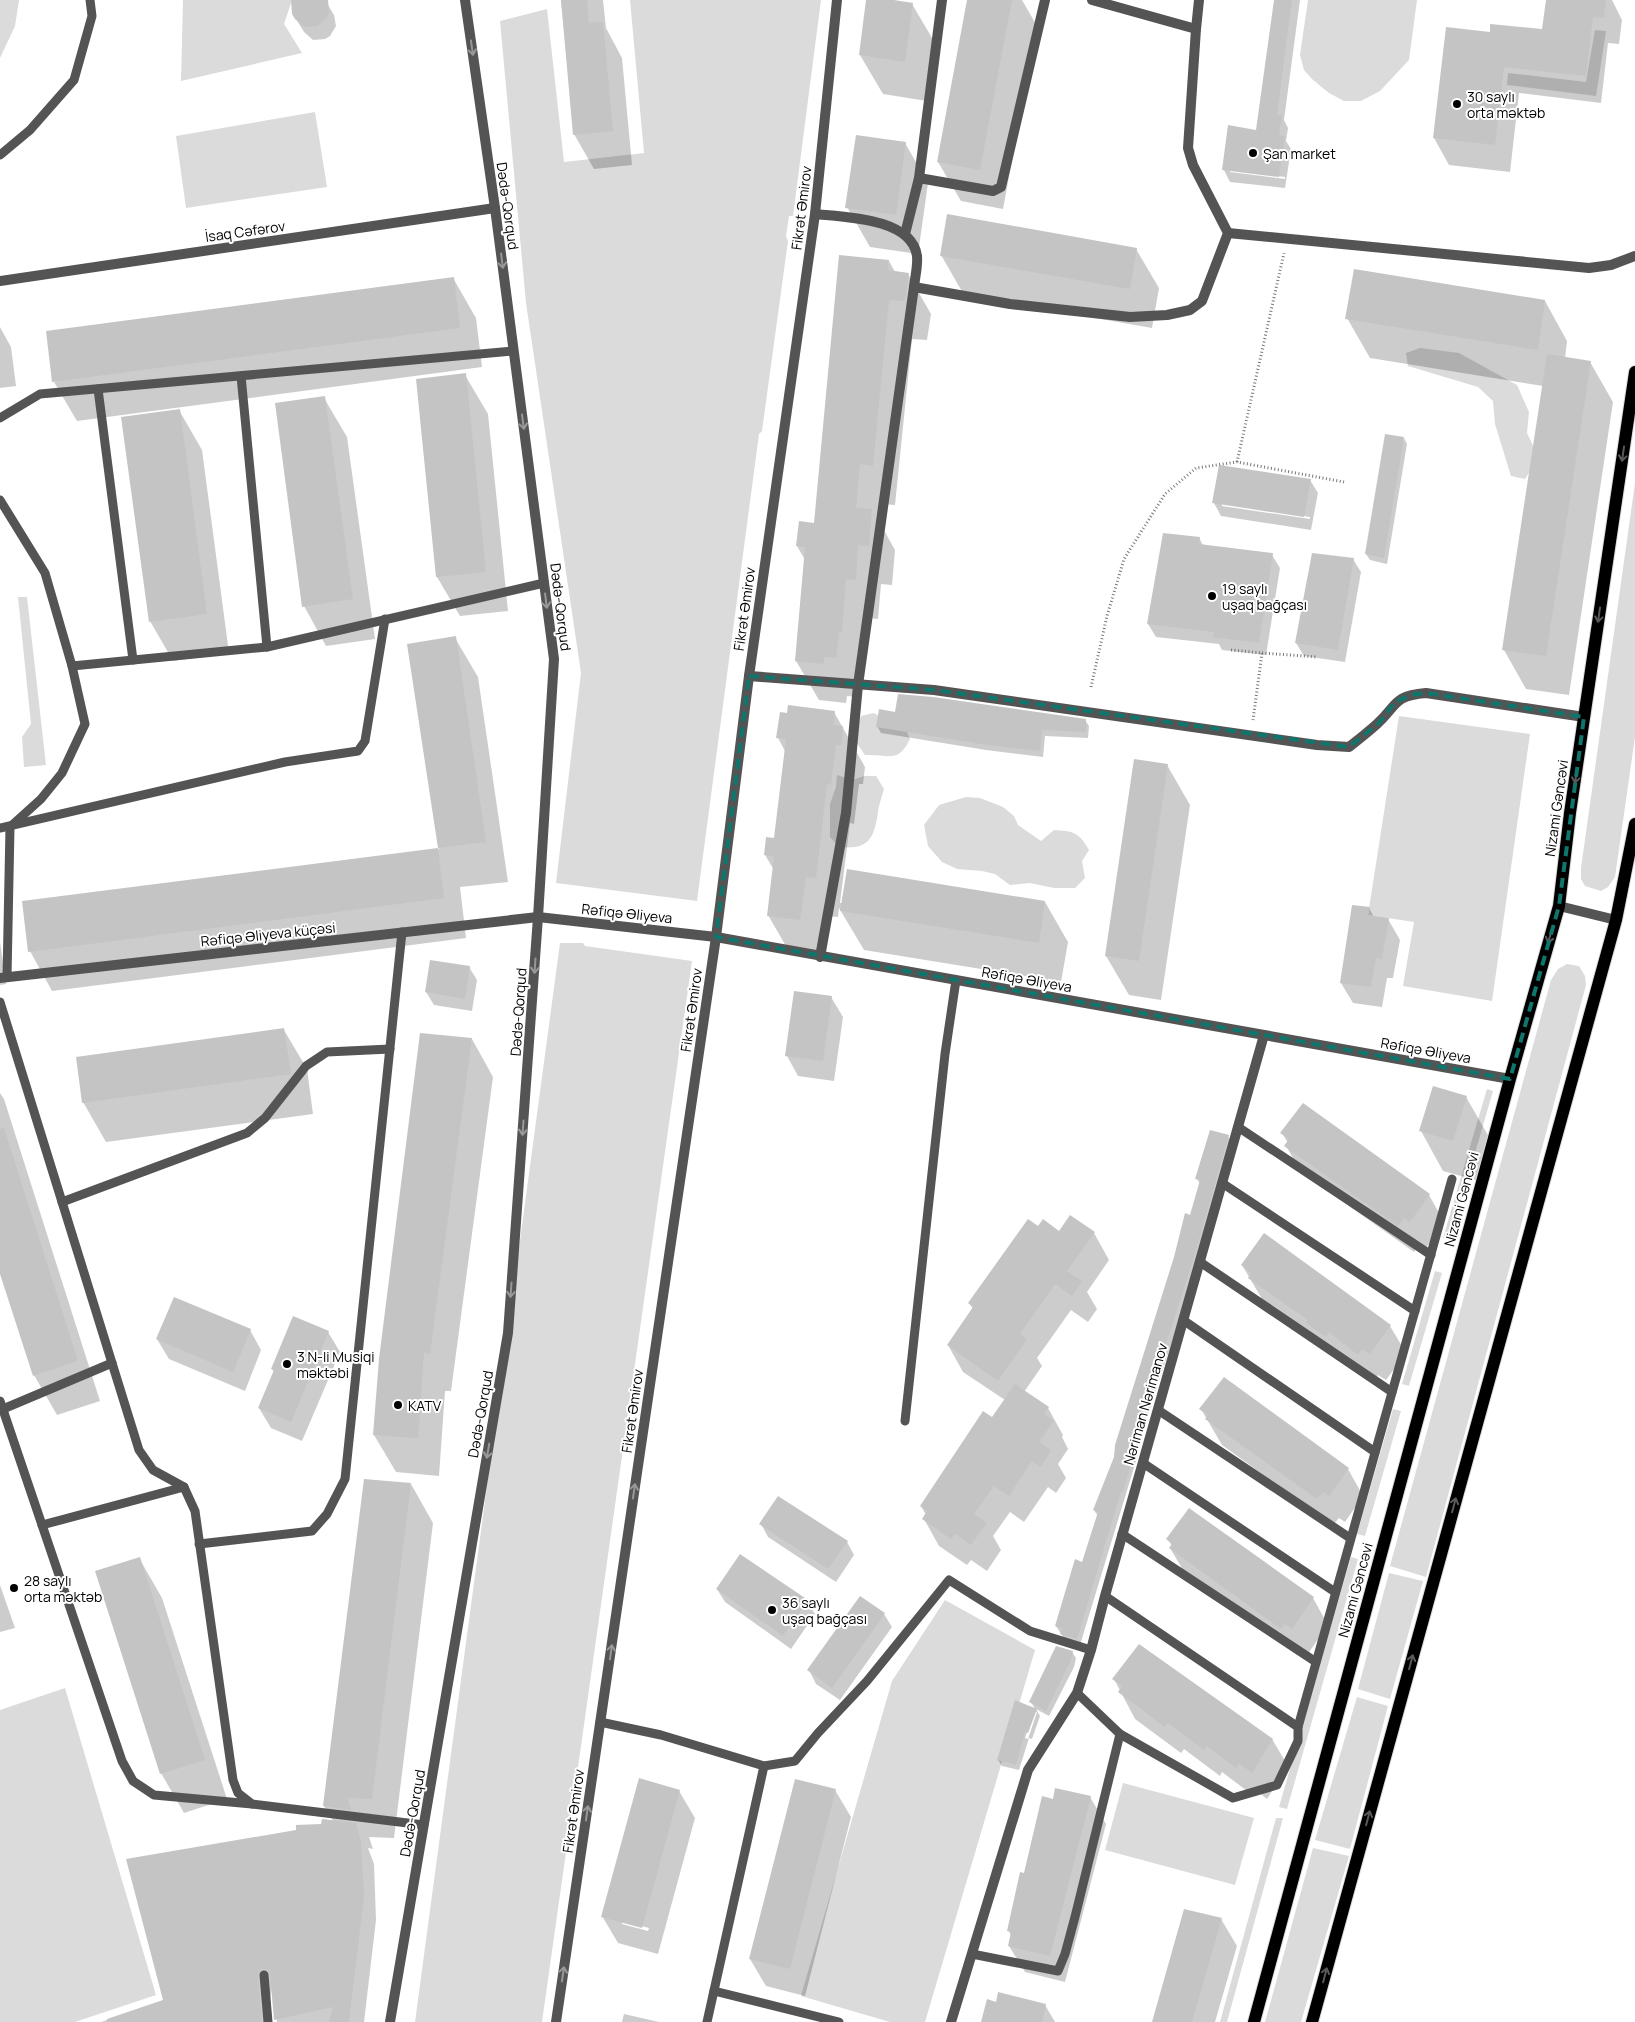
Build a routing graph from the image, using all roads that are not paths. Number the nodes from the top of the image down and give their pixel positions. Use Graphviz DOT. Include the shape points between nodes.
graph roads {
  1 [pos="90,0"];
  2 [pos="465,0"];
  3 [pos="837,0"];
  4 [pos="942,0"];
  5 [pos="1045,0"];
  6 [pos="1092,0"];
  7 [pos="1200,0"];
  8 [pos="1196,29"];
  9 [pos="0,155"];
  10 [pos="919,178"];
  11 [pos="495,208"];
  12 [pos="816,214"];
  13 [pos="1228,233"];
  14 [pos="905,234"];
  15 [pos="1635,256"];
  16 [pos="0,281"];
  17 [pos="914,287"];
  18 [pos="513,351"];
  19 [pos="1635,372"];
  20 [pos="241,376"];
  21 [pos="98,389"];
  22 [pos="0,418"];
  23 [pos="0,500"];
  24 [pos="544,583"];
  25 [pos="385,619"];
  26 [pos="267,647"];
  27 [pos="133,660"];
  28 [pos="72,666"];
  29 [pos="748,676"];
  30 [pos="858,685"];
  31 [pos="1584,717"];
  32 [pos="1635,824"];
  33 [pos="5,827"];
  34 [pos="1558,906"];
  35 [pos="538,917"];
  36 [pos="1616,920"];
  37 [pos="402,932"];
  38 [pos="716,937"];
  39 [pos="820,957"];
  40 [pos="3,977"];
  41 [pos="956,980"];
  42 [pos="0,1002"];
  43 [pos="1264,1035"];
  44 [pos="390,1049"];
  45 [pos="1510,1079"];
  46 [pos="1238,1127"];
  47 [pos="1452,1179"];
  48 [pos="1222,1183"];
  49 [pos="62,1202"];
  50 [pos="1431,1255"];
  51 [pos="1200,1262"];
  52 [pos="1415,1312"];
  53 [pos="1183,1320"];
  54 [pos="112,1363"];
  55 [pos="1392,1392"];
  56 [pos="2,1405"];
  57 [pos="1158,1410"];
  58 [pos="905,1421"];
  59 [pos="1375,1452"];
  60 [pos="1143,1463"];
  61 [pos="184,1487"];
  62 [pos="42,1525"];
  63 [pos="1122,1534"];
  64 [pos="1350,1538"];
  65 [pos="199,1544"];
  66 [pos="1335,1592"];
  67 [pos="1105,1596"];
  68 [pos="1091,1650"];
  69 [pos="1316,1662"];
  70 [pos="1077,1693"];
  71 [pos="600,1722"];
  72 [pos="1298,1728"];
  73 [pos="1120,1734"];
  74 [pos="764,1766"];
  75 [pos="252,1804"];
  76 [pos="424,1825"];
  77 [pos="972,1954"];
  78 [pos="264,1976"];
  79 [pos="714,1991"];
  80 [pos="268,2022"];
  81 [pos="390,2022"];
  82 [pos="556,2022"];
  83 [pos="707,2022"];
  84 [pos="835,2022"];
  85 [pos="951,2022"];
  86 [pos="1254,2022"];
  87 [pos="1312,2022"];
  1 -- 9 [label="lane" via="92,16 74,80 30,130"];
  2 -- 11 [label="street, Dədə-Qorqud, one-way"];
  3 -- 12 [label="street, Fikrət Əmirov"];
  4 -- 10 [label="street"];
  5 -- 10 [label="street" via="1001,187 993,191"];
  6 -- 8 [label="street"];
  7 -- 8 [label="street"];
  8 -- 13 [label="street" via="1188,148 1192,165"];
  10 -- 14 [label="street"];
  11 -- 16 [label="street, İsaq Cəfərov"];
  11 -- 18 [label="street, Dədə-Qorqud, one-way"];
  12 -- 14 [label="street" via="879,222"];
  12 -- 29 [label="street, Fikrət Əmirov"];
  13 -- 15 [label="street" via="1589,268 1611,265"];
  13 -- 17 [label="street" via="1202,301 1190,310 1167,315 1130,318 1010,304"];
  14 -- 17 [label="street" via="917,256"];
  17 -- 30 [label="street"];
  18 -- 20 [label="lane"];
  18 -- 24 [label="street, Dədə-Qorqud, one-way"];
  19 -- 31 [label="main road, Nizami Gəncəvi, one-way"];
  20 -- 21 [label="lane"];
  20 -- 26 [label="lane"];
  21 -- 22 [label="lane" via="40,394"];
  21 -- 27 [label="lane"];
  23 -- 28 [label="lane" via="46,573"];
  24 -- 25 [label="lane"];
  24 -- 35 [label="street, Dədə-Qorqud, one-way" via="554,660"];
  25 -- 26 [label="lane"];
  25 -- 33 [label="lane" via="365,741 358,751 285,762"];
  26 -- 27 [label="lane"];
  27 -- 28 [label="lane"];
  28 -- 33 [label="lane" via="85,724 62,773 42,799"];
  29 -- 30 [label="street"];
  29 -- 38 [label="street, Fikrət Əmirov"];
  30 -- 31 [label="street" via="934,690 1349,748 1379,723 1395,702 1411,694 1426,693"];
  30 -- 39 [label="street" via="846,813"];
  31 -- 34 [label="main road, Nizami Gəncəvi, one-way"];
  32 -- 36 [label="main road"];
  33 -- 40 [label="lane"];
  34 -- 36 [label="street"];
  34 -- 45 [label="main road, Nizami Gəncəvi, one-way"];
  35 -- 37 [label="street, Rəfiqə Əliyeva küçəsi"];
  35 -- 38 [label="street, Rəfiqə Əliyeva"];
  35 -- 76 [label="street, Dədə-Qorqud, one-way" via="508,1333"];
  87 -- 36 [label="main road, one-way"];
  37 -- 40 [label="street, Rəfiqə Əliyeva küçəsi"];
  37 -- 44 [label="lane"];
  38 -- 39 [label="street, Rəfiqə Əliyeva"];
  71 -- 38 [label="street, Fikrət Əmirov, one-way"];
  39 -- 41 [label="street, Rəfiqə Əliyeva"];
  41 -- 43 [label="street, Rəfiqə Əliyeva"];
  41 -- 58 [label="lane"];
  42 -- 49 [label="lane"];
  43 -- 45 [label="street, Rəfiqə Əliyeva"];
  43 -- 46 [label="street, Nəriman Nərimanov"];
  44 -- 49 [label="lane" via="327,1052 306,1066 265,1118 247,1133"];
  44 -- 65 [label="lane" via="345,1479 328,1514 312,1531"];
  45 -- 86 [label="main road, Nizami Gəncəvi"];
  46 -- 48 [label="street, Nəriman Nərimanov"];
  46 -- 50 [label="lane"];
  47 -- 50 [label="lane"];
  48 -- 51 [label="street, Nəriman Nərimanov"];
  48 -- 52 [label="lane"];
  49 -- 54 [label="lane"];
  50 -- 52 [label="lane"];
  51 -- 53 [label="street, Nəriman Nərimanov"];
  51 -- 55 [label="lane"];
  52 -- 55 [label="lane"];
  53 -- 57 [label="street, Nəriman Nərimanov"];
  53 -- 59 [label="lane"];
  54 -- 56 [label="lane"];
  54 -- 61 [label="lane" via="140,1450 154,1470"];
  55 -- 59 [label="lane"];
  56 -- 62 [label="lane"];
  57 -- 60 [label="street, Nəriman Nərimanov"];
  57 -- 64 [label="lane"];
  59 -- 64 [label="lane"];
  60 -- 63 [label="street, Nəriman Nərimanov"];
  60 -- 66 [label="lane"];
  61 -- 62 [label="lane"];
  61 -- 65 [label="lane" via="194,1511"];
  62 -- 75 [label="lane" via="122,1761 133,1781 154,1795"];
  63 -- 67 [label="street, Nəriman Nərimanov"];
  63 -- 69 [label="lane"];
  64 -- 66 [label="lane"];
  65 -- 75 [label="lane" via="233,1780 238,1793"];
  66 -- 69 [label="lane"];
  67 -- 68 [label="street, Nəriman Nərimanov"];
  67 -- 72 [label="lane"];
  68 -- 70 [label="street, Nəriman Nərimanov"];
  68 -- 74 [label="lane" via="1030,1631 948,1580 867,1681 796,1761"];
  69 -- 72 [label="lane"];
  70 -- 73 [label="lane"];
  70 -- 77 [label="street, Nəriman Nərimanov" via="1028,1770"];
  71 -- 74 [label="lane" via="661,1735"];
  82 -- 71 [label="street, Fikrət Əmirov, one-way"];
  72 -- 73 [label="lane" via="1298,1741 1277,1785 1233,1798"];
  73 -- 77 [label="lane" via="1075,1917 1058,1970"];
  74 -- 79 [label="lane"];
  75 -- 76 [label="lane"];
  76 -- 81 [label="street, Dədə-Qorqud"];
  77 -- 85 [label="street, Nəriman Nərimanov"];
  78 -- 80 [label="lane"];
  79 -- 83 [label="lane"];
  79 -- 84 [label="lane"];
}
